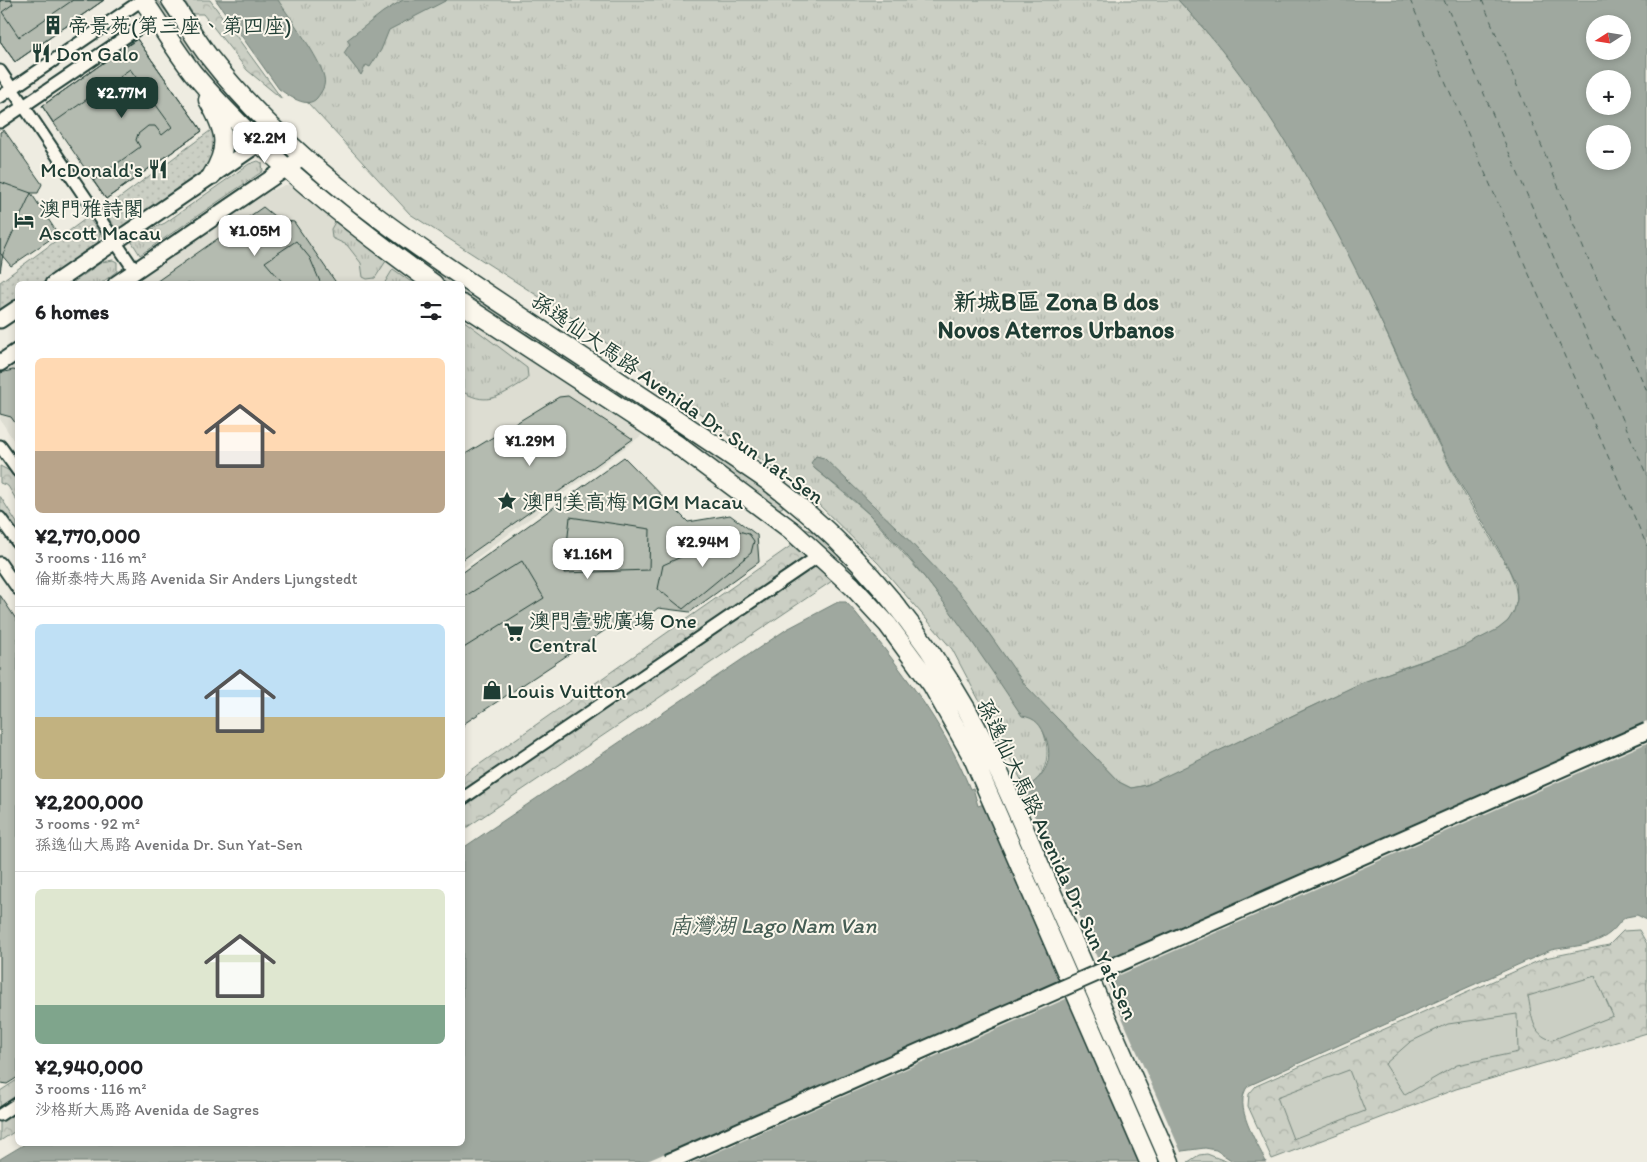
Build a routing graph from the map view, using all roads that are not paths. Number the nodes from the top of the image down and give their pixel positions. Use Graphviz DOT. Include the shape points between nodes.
graph roads {
  1 [pos="143,0"];
  2 [pos="171,0"];
  3 [pos="155,17"];
  4 [pos="0,71"];
  5 [pos="192,71"];
  6 [pos="12,89"];
  7 [pos="0,97"];
  8 [pos="24,106"];
  9 [pos="0,122"];
  10 [pos="277,131"];
  11 [pos="260,143"];
  12 [pos="304,156"];
  13 [pos="287,167"];
  14 [pos="212,176"];
  15 [pos="115,241"];
  16 [pos="135,271"];
  17 [pos="57,281"];
  18 [pos="120,281"];
  19 [pos="430,281"];
  20 [pos="465,306"];
  21 [pos="15,310"];
  22 [pos="0,320"];
  23 [pos="15,353"];
  24 [pos="0,363"];
  25 [pos="0,446"];
  26 [pos="0,462"];
  27 [pos="15,468"];
  28 [pos="15,470"];
  29 [pos="768,482"];
  30 [pos="0,518"];
  31 [pos="791,530"];
  32 [pos="15,540"];
  33 [pos="820,555"];
  34 [pos="0,563"];
  35 [pos="15,585"];
  36 [pos="1647,731"];
  37 [pos="465,797"];
  38 [pos="15,1105"];
  39 [pos="0,1115"];
  40 [pos="668,1162"];
  41 [pos="1149,1162"];
  42 [pos="1170,1162"];
  1 -- 3 [label="main road"];
  1 -- 6 [label="street"];
  2 -- 10 [label="main road, 孫逸仙大馬路 Avenida Dr. Sun Yat-Sen" via="210,58"];
  3 -- 5 [label="main road"];
  3 -- 8 [label="street"];
  4 -- 6 [label="street"];
  5 -- 11 [label="main road"];
  5 -- 14 [label="main road" via="223,129 223,152"];
  6 -- 7 [label="street"];
  6 -- 8 [label="street"];
  8 -- 9 [label="street"];
  8 -- 15 [label="street"];
  10 -- 11 [label="main road"];
  10 -- 12 [label="main road, 孫逸仙大馬路 Avenida Dr. Sun Yat-Sen"];
  11 -- 13 [label="main road"];
  11 -- 14 [label="main road"];
  12 -- 13 [label="main road"];
  12 -- 29 [label="main road, 孫逸仙大馬路 Avenida Dr. Sun Yat-Sen" via="366,211 429,256"];
  13 -- 16 [label="main road"];
  13 -- 19 [label="main road"];
  14 -- 15 [label="main road"];
  15 -- 16 [label="street"];
  15 -- 17 [label="main road"];
  16 -- 18 [label="main road"];
  20 -- 31 [label="main road, 孫逸仙大馬路 Avenida Dr. Sun Yat-Sen" via="676,444"];
  21 -- 22 [label="main road"];
  23 -- 24 [label="main road"];
  25 -- 27 [label="street"];
  26 -- 28 [label="street"];
  29 -- 31 [label="main road" via="791,511 794,522"];
  29 -- 42 [label="main road, 孫逸仙大馬路 Avenida Dr. Sun Yat-Sen" via="837,538 865,568 919,637 967,711 1005,786"];
  30 -- 32 [label="street"];
  31 -- 33 [label="main road, 孫逸仙大馬路 Avenida Dr. Sun Yat-Sen"];
  33 -- 37 [label="street"];
  33 -- 41 [label="main road, 孫逸仙大馬路 Avenida Dr. Sun Yat-Sen" via="888,625 932,685 972,756"];
  34 -- 35 [label="street"];
  36 -- 40 [label="main road, bridge"];
  38 -- 39 [label="street"];
}
